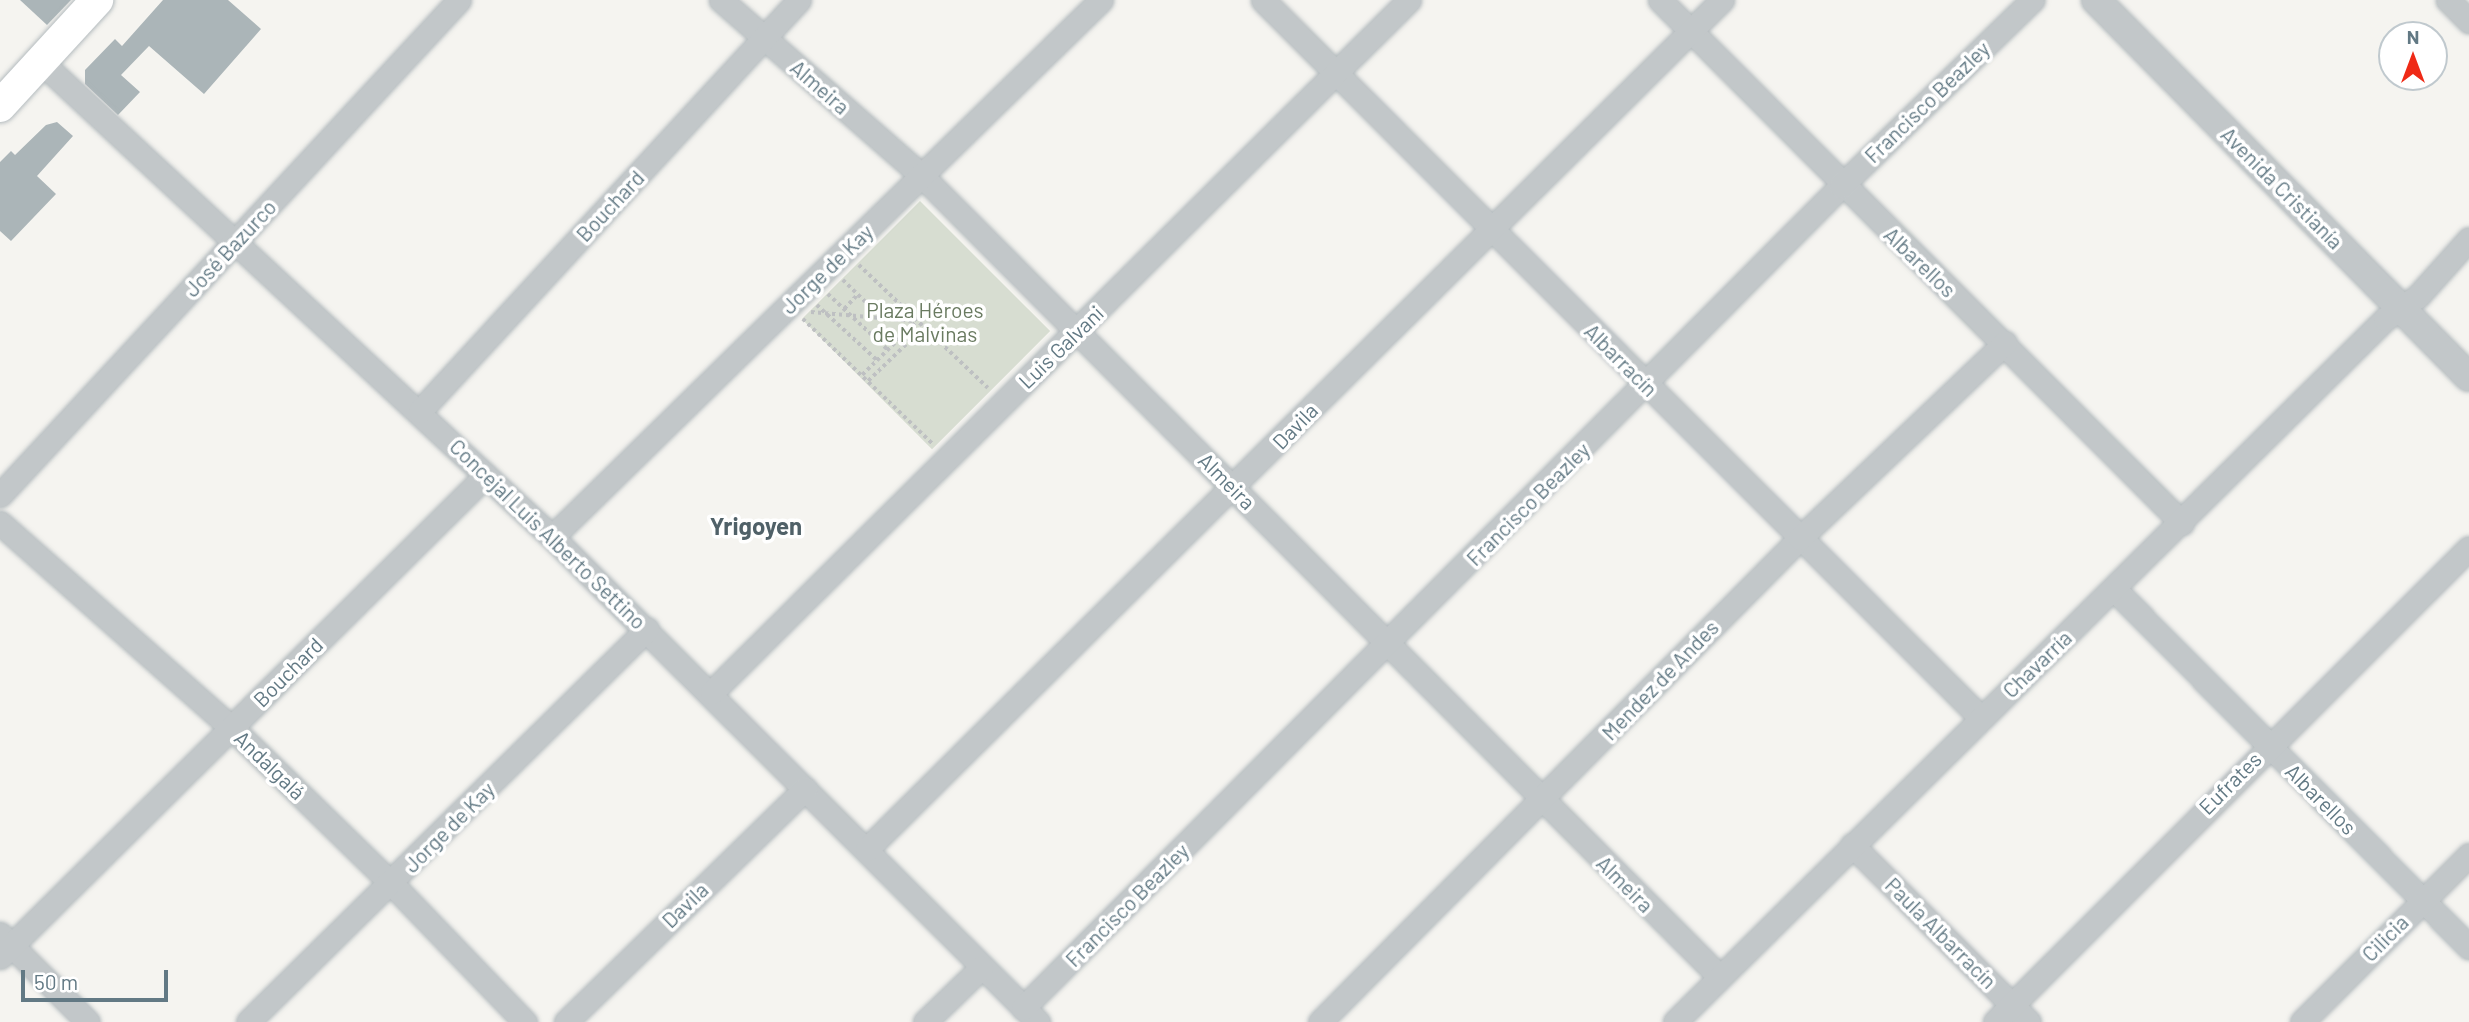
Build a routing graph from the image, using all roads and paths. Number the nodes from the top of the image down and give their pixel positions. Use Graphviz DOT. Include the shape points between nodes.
graph roads {
  1 [pos="97,0"];
  2 [pos="459,0"];
  3 [pos="722,0"];
  4 [pos="799,0"];
  5 [pos="1101,0"];
  6 [pos="1263,0"];
  7 [pos="1409,0"];
  8 [pos="1660,0"];
  9 [pos="1722,0"];
  10 [pos="2032,0"];
  11 [pos="2448,0"];
  12 [pos="2098,1"];
  13 [pos="2469,21"];
  14 [pos="1691,31"];
  15 [pos="764,38"];
  16 [pos="41,62"];
  17 [pos="1335,74"];
  18 [pos="0,106"];
  19 [pos="922,176"];
  20 [pos="1841,186"];
  21 [pos="1489,229"];
  22 [pos="2469,239"];
  23 [pos="238,240"];
  24 [pos="812,285"];
  25 [pos="857,295"];
  26 [pos="2401,307"];
  27 [pos="844,309"];
  28 [pos="825,313"];
  29 [pos="850,315"];
  30 [pos="881,318"];
  31 [pos="917,321"];
  32 [pos="924,327"];
  33 [pos="1078,331"];
  34 [pos="2005,343"];
  35 [pos="888,349"];
  36 [pos="877,360"];
  37 [pos="862,375"];
  38 [pos="2469,377"];
  39 [pos="868,382"];
  40 [pos="1646,385"];
  41 [pos="1003,403"];
  42 [pos="420,411"];
  43 [pos="947,457"];
  44 [pos="486,475"];
  45 [pos="1234,489"];
  46 [pos="0,495"];
  47 [pos="0,523"];
  48 [pos="2182,523"];
  49 [pos="552,537"];
  50 [pos="1800,538"];
  51 [pos="2469,548"];
  52 [pos="2115,590"];
  53 [pos="647,629"];
  54 [pos="1388,644"];
  55 [pos="712,692"];
  56 [pos="1980,717"];
  57 [pos="232,729"];
  58 [pos="2268,745"];
  59 [pos="804,789"];
  60 [pos="1541,802"];
  61 [pos="1852,845"];
  62 [pos="867,849"];
  63 [pos="2469,855"];
  64 [pos="392,884"];
  65 [pos="2423,901"];
  66 [pos="4,945"];
  67 [pos="2469,947"];
  68 [pos="981,968"];
  69 [pos="1719,976"];
  70 [pos="2012,1004"];
  71 [pos="1030,1015"];
  72 [pos="88,1022"];
  73 [pos="248,1022"];
  74 [pos="525,1022"];
  75 [pos="566,1022"];
  76 [pos="925,1022"];
  77 [pos="1321,1022"];
  78 [pos="1675,1022"];
  79 [pos="1995,1022"];
  80 [pos="2029,1022"];
  81 [pos="2302,1022"];
  1 -- 16 [label="main road"];
  2 -- 23 [label="street, José Bazurco"];
  3 -- 15 [label="street, Almeira"];
  4 -- 15 [label="street, Bouchard"];
  5 -- 19 [label="street, Jorge de Kay"];
  6 -- 17 [label="street, Albarracín"];
  7 -- 17 [label="street, Luis Galvani"];
  8 -- 14 [label="street, Albarellos"];
  9 -- 14 [label="street, Davila"];
  10 -- 20 [label="street, Francisco Beazley"];
  11 -- 13 [label="street"];
  12 -- 26 [label="street, Avenida Cristianía"];
  14 -- 20 [label="street, Albarellos"];
  14 -- 21 [label="street, Davila"];
  15 -- 19 [label="street, Almeira"];
  15 -- 42 [label="street, Bouchard"];
  16 -- 18 [label="main road"];
  16 -- 23 [label="street, Concejal Luis Alberto Settino"];
  17 -- 21 [label="street, Albarracín"];
  17 -- 33 [label="street, Luis Galvani"];
  19 -- 24 [label="street, Jorge de Kay"];
  19 -- 33 [label="street, Almeira"];
  20 -- 34 [label="street, Albarellos"];
  20 -- 40 [label="street, Francisco Beazley"];
  21 -- 40 [label="street, Albarracín"];
  21 -- 45 [label="street, Davila"];
  22 -- 26 [label="street, Chavarría" via="2418,296"];
  23 -- 42 [label="street, Concejal Luis Alberto Settino"];
  23 -- 46 [label="street, José Bazurco"];
  24 -- 25 [label="path"];
  24 -- 27 [label="path"];
  24 -- 28 [label="path"];
  24 -- 28 [label="path"];
  24 -- 31 [label="path"];
  24 -- 37 [label="path"];
  24 -- 49 [label="street, Jorge de Kay"];
  25 -- 27 [label="path"];
  25 -- 30 [label="path"];
  26 -- 38 [label="street, Avenida Cristianía"];
  26 -- 48 [label="street, Chavarría"];
  27 -- 29 [label="path"];
  28 -- 29 [label="path"];
  28 -- 36 [label="path"];
  29 -- 30 [label="path"];
  29 -- 35 [label="path"];
  30 -- 31 [label="path"];
  31 -- 32 [label="path"];
  31 -- 35 [label="path"];
  32 -- 39 [label="path"];
  32 -- 41 [label="path"];
  33 -- 41 [label="street, Luis Galvani"];
  33 -- 45 [label="street, Almeira"];
  34 -- 48 [label="street, Albarellos"];
  34 -- 50 [label="street, Mendez de Andes"];
  35 -- 36 [label="path"];
  36 -- 37 [label="path"];
  37 -- 39 [label="path"];
  39 -- 43 [label="path"];
  40 -- 50 [label="street, Albarracín"];
  40 -- 54 [label="street, Francisco Beazley"];
  41 -- 43 [label="street, Luis Galvani"];
  42 -- 44 [label="street, Concejal Luis Alberto Settino"];
  43 -- 55 [label="street, Luis Galvani"];
  44 -- 49 [label="street, Concejal Luis Alberto Settino"];
  44 -- 57 [label="street, Bouchard"];
  45 -- 54 [label="street, Almeira"];
  45 -- 62 [label="street, Davila"];
  47 -- 57 [label="street, Andalgalá"];
  48 -- 52 [label="street, Chavarría"];
  49 -- 53 [label="street, Concejal Luis Alberto Settino"];
  50 -- 56 [label="street, Albarracín"];
  50 -- 60 [label="street, Mendez de Andes"];
  51 -- 58 [label="street, Eufrates"];
  52 -- 56 [label="street, Chavarría"];
  52 -- 58 [label="street, Albarellos"];
  53 -- 55 [label="street, Concejal Luis Alberto Settino"];
  53 -- 64 [label="street, Jorge de Kay"];
  54 -- 60 [label="street, Almeira"];
  54 -- 71 [label="street, Francisco Beazley"];
  55 -- 59 [label="street, Concejal Luis Alberto Settino"];
  56 -- 61 [label="street, Chavarría"];
  57 -- 64 [label="street, Andalgalá"];
  57 -- 66 [label="street, Bouchard"];
  58 -- 65 [label="street, Albarellos"];
  58 -- 70 [label="street, Eufrates"];
  59 -- 62 [label="street, Concejal Luis Alberto Settino"];
  59 -- 75 [label="street, Davila"];
  60 -- 69 [label="street, Almeira"];
  60 -- 77 [label="street, Mendez de Andes"];
  61 -- 69 [label="street, Chavarría"];
  61 -- 70 [label="street, Paula Albarracín"];
  62 -- 68 [label="street, Concejal Luis Alberto Settino"];
  63 -- 65 [label="street, Cilicia"];
  64 -- 73 [label="street, Jorge de Kay"];
  64 -- 74 [label="street, Andalgalá"];
  65 -- 67 [label="street, Albarellos"];
  65 -- 81 [label="street, Cilicia"];
  66 -- 72 [label="street"];
  68 -- 71 [label="street, Concejal Luis Alberto Settino"];
  68 -- 76 [label="street"];
  69 -- 78 [label="street, Chavarría"];
  70 -- 79 [label="street, Eufrates"];
  70 -- 80 [label="street, Paula Albarracín"];
}
